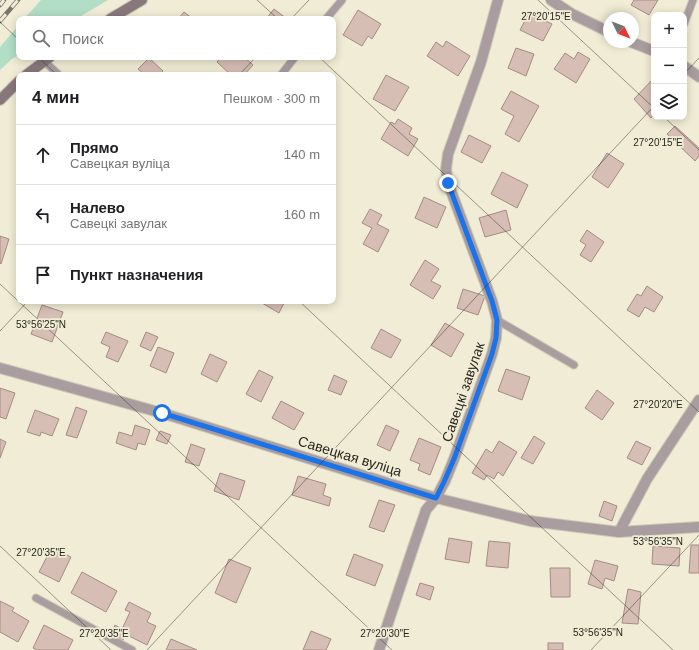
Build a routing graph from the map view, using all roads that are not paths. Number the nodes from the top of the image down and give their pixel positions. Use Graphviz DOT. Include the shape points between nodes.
graph roads {
  1 [pos="142,0"];
  2 [pos="342,0"];
  3 [pos="498,0"];
  4 [pos="551,0"];
  5 [pos="693,0"];
  6 [pos="115,16"];
  7 [pos="329,16"];
  8 [pos="687,16"];
  9 [pos="603,29"];
  10 [pos="639,45"];
  11 [pos="651,50"];
  12 [pos="46,60"];
  13 [pos="48,60"];
  14 [pos="294,60"];
  15 [pos="687,68"];
  16 [pos="30,72"];
  17 [pos="57,72"];
  18 [pos="284,72"];
  19 [pos="699,77"];
  20 [pos="16,84"];
  21 [pos="0,100"];
  22 [pos="497,320"];
  23 [pos="574,365"];
  24 [pos="0,368"];
  25 [pos="699,400"];
  26 [pos="436,498"];
  27 [pos="699,527"];
  28 [pos="619,532"];
  29 [pos="36,598"];
  30 [pos="132,650"];
  31 [pos="379,650"];
  1 -- 6 [label="street"];
  2 -- 7 [label="lane"];
  3 -- 22 [label="street, Савецкі завулак" via="481,62 448,154 446,169 448,183"];
  4 -- 9 [label="street"];
  5 -- 8 [label="lane"];
  10 -- 11 [label="street"];
  12 -- 16 [label="street"];
  13 -- 17 [label="lane"];
  14 -- 18 [label="lane"];
  15 -- 19 [label="street"];
  20 -- 21 [label="street"];
  22 -- 23 [label="lane"];
  22 -- 26 [label="street, Савецкі завулак" via="492,354 454,459"];
  24 -- 26 [label="street, Савецкая вуліца" via="162,413"];
  25 -- 28 [label="street" via="647,479"];
  26 -- 28 [label="street, Савецкая вуліца" via="530,521"];
  26 -- 31 [label="street, Савецкі завулак" via="426,510"];
  27 -- 28 [label="street, Савецкая вуліца"];
  29 -- 30 [label="lane"];
}
